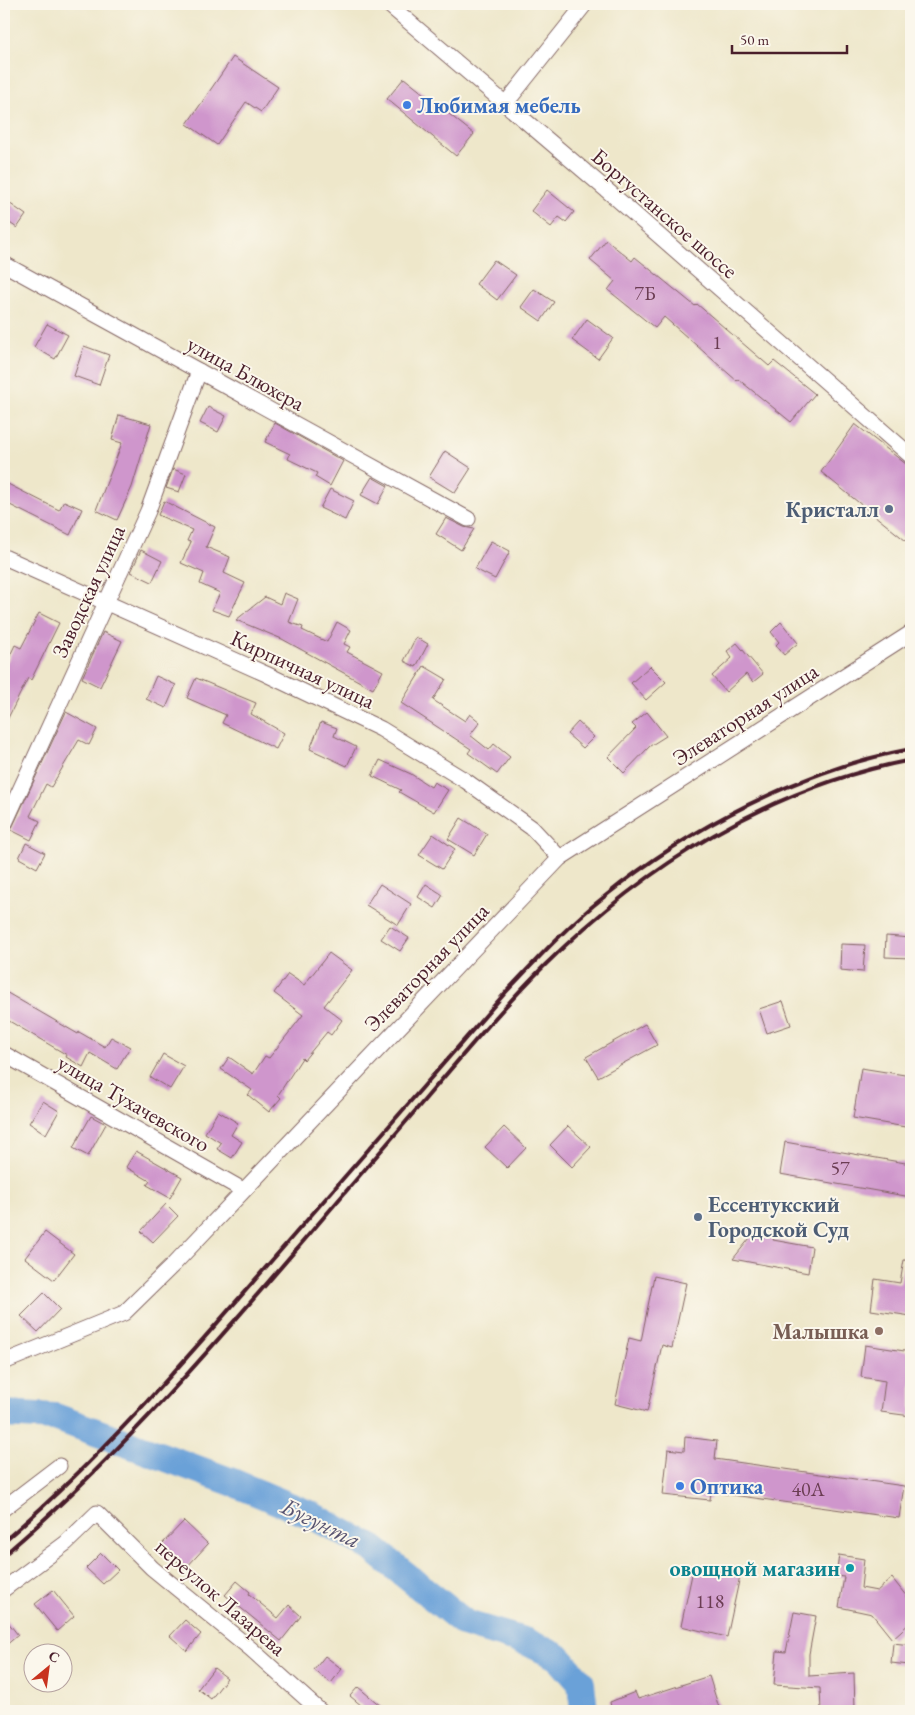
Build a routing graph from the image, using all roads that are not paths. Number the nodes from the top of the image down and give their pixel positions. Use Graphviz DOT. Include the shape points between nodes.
graph roads {
  1 [pos="388,4"];
  2 [pos="585,4"];
  3 [pos="506,103"];
  4 [pos="4,264"];
  5 [pos="199,371"];
  6 [pos="911,456"];
  7 [pos="468,518"];
  8 [pos="4,557"];
  9 [pos="106,603"];
  10 [pos="911,633"];
  11 [pos="4,825"];
  12 [pos="560,858"];
  13 [pos="4,1054"];
  14 [pos="243,1190"];
  15 [pos="4,1362"];
  16 [pos="58,1466"];
  17 [pos="4,1508"];
  18 [pos="4,1590"];
  19 [pos="320,1711"];
  1 -- 3 [label="street, Боргустанское шоссе"];
  2 -- 3 [label="street"];
  3 -- 6 [label="street, Боргустанское шоссе"];
  4 -- 5 [label="street, улица Блюхера"];
  5 -- 7 [label="street, улица Блюхера"];
  5 -- 9 [label="street, Заводская улица" via="148,511"];
  8 -- 9 [label="street, Кирпичная улица"];
  9 -- 11 [label="street, Заводская улица"];
  9 -- 12 [label="street, Кирпичная улица" via="381,729 532,828"];
  10 -- 12 [label="street, Элеваторная улица"];
  12 -- 14 [label="street, Элеваторная улица"];
  13 -- 14 [label="street, улица Тухачевского"];
  14 -- 15 [label="street, Элеваторная улица" via="124,1313"];
  16 -- 17 [label="street"];
  18 -- 19 [label="street, переулок Лазарева" via="66,1543 97,1513 152,1568"];
}
